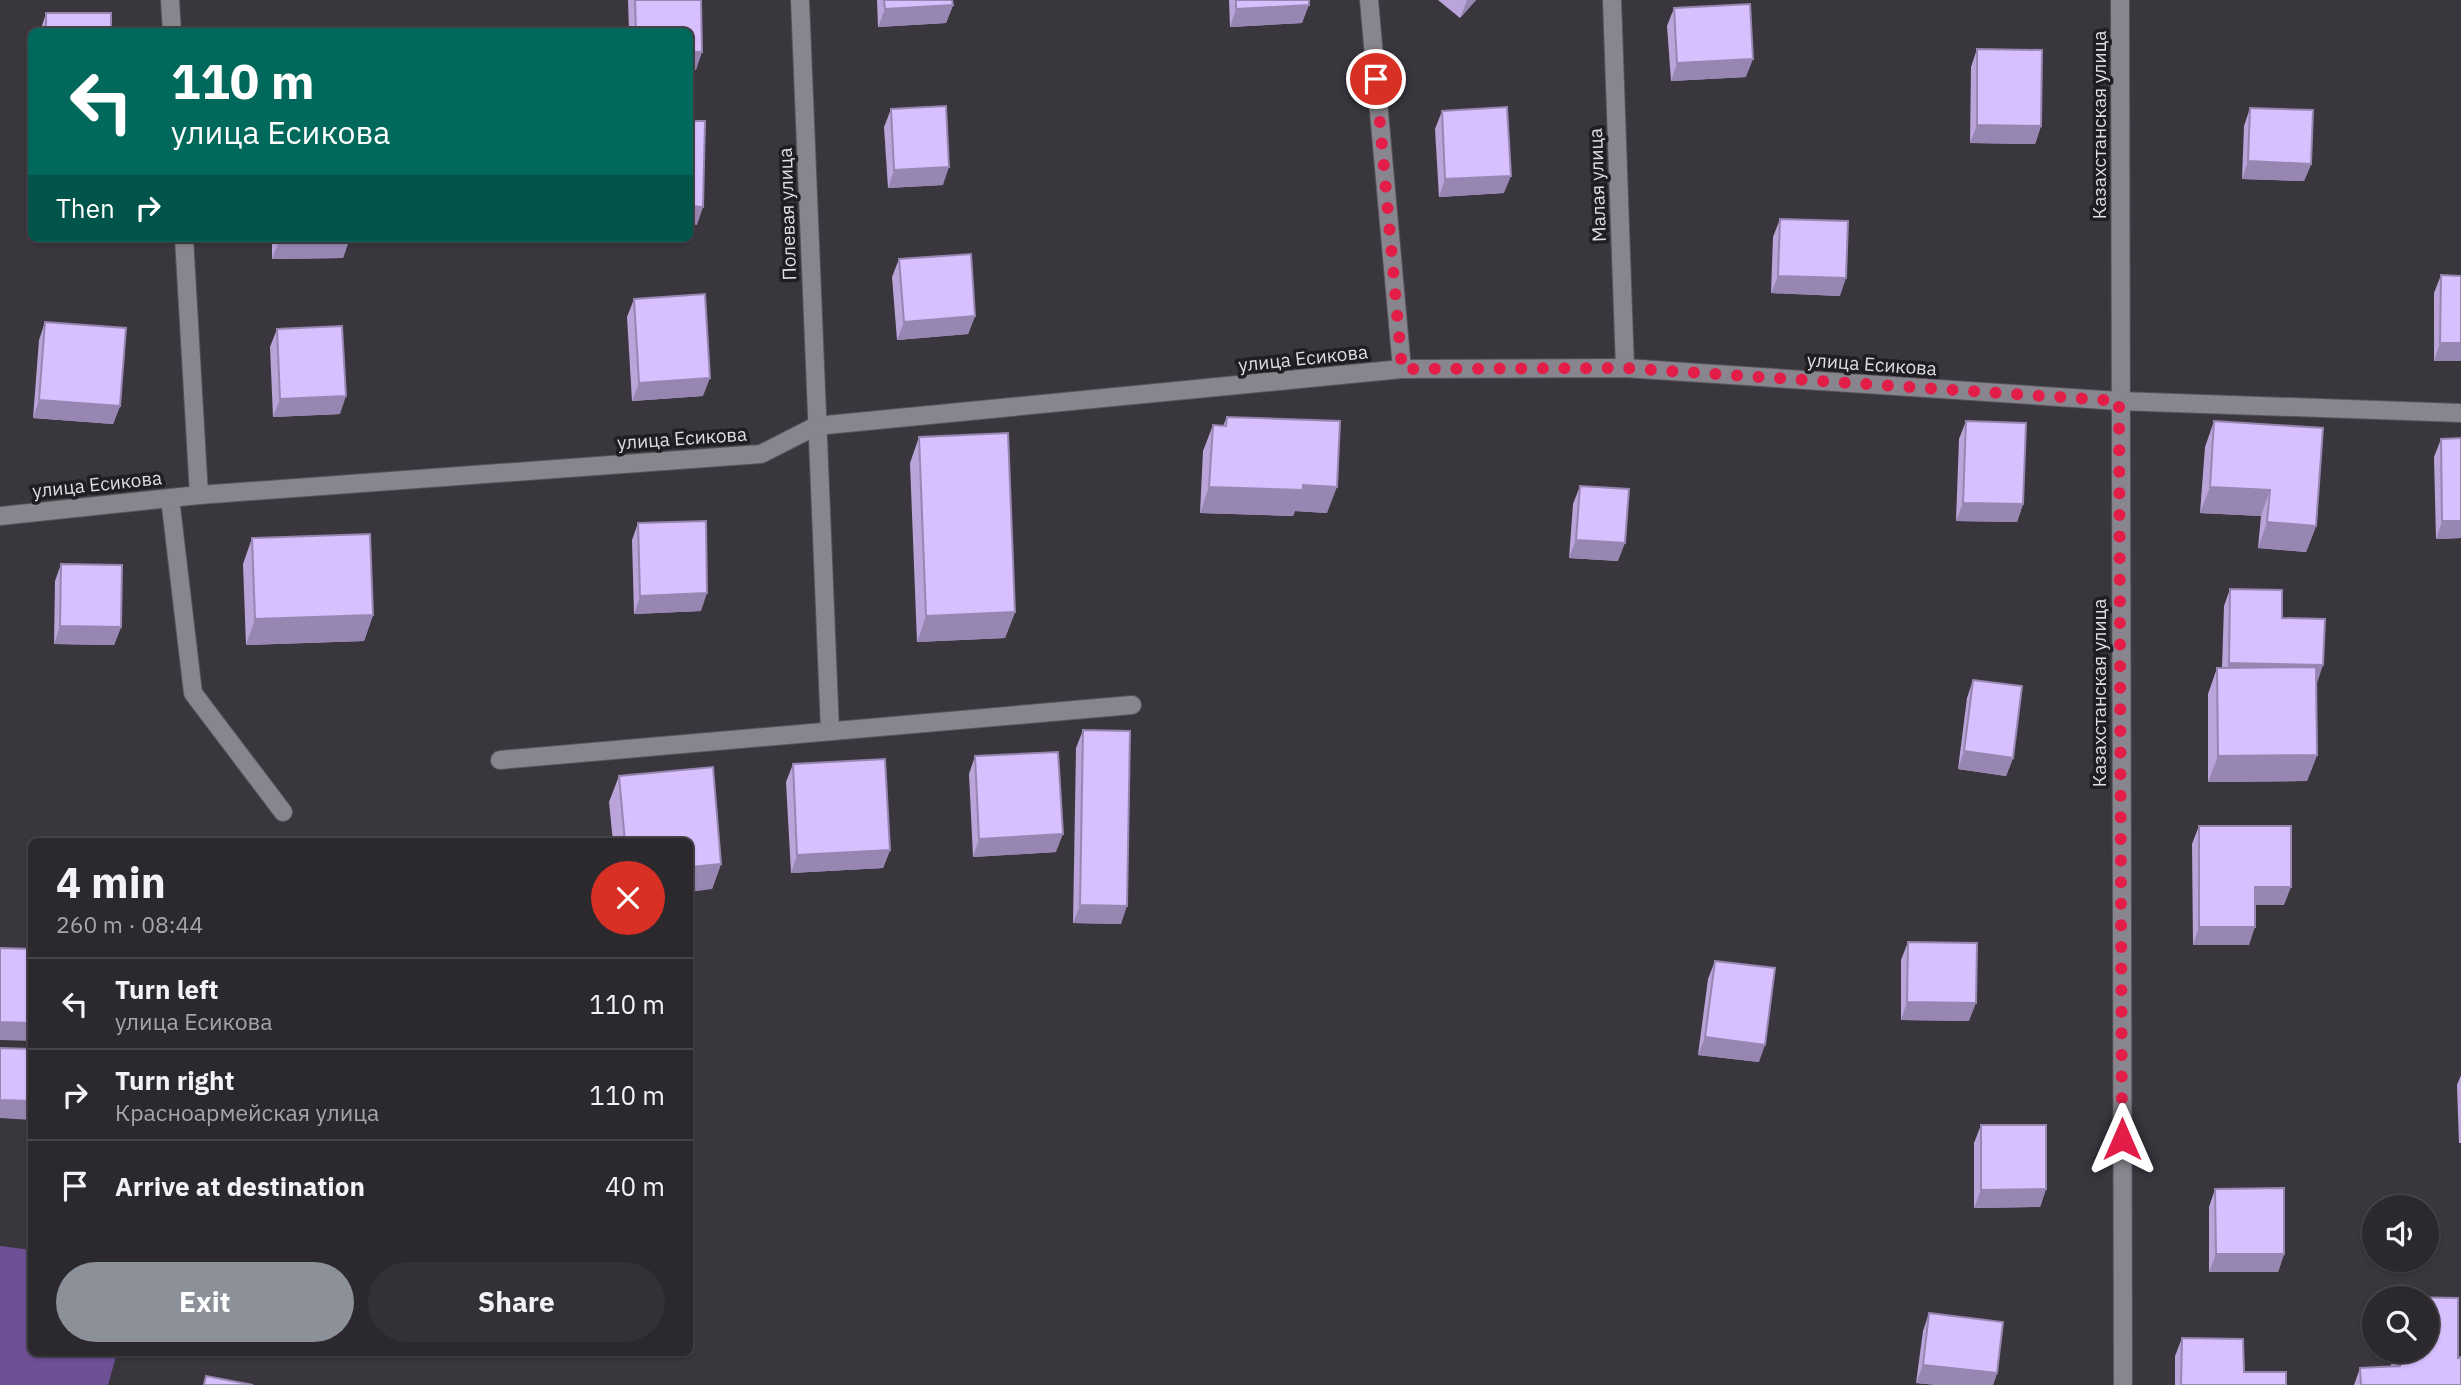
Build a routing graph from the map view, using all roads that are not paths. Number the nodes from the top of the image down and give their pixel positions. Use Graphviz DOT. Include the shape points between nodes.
graph roads {
  1 [pos="170,0"];
  2 [pos="800,0"];
  3 [pos="1369,0"];
  4 [pos="1612,0"];
  5 [pos="2120,0"];
  6 [pos="172,28"];
  7 [pos="184,242"];
  8 [pos="1625,368"];
  9 [pos="1402,369"];
  10 [pos="2119,401"];
  11 [pos="2461,413"];
  12 [pos="816,426"];
  13 [pos="199,495"];
  14 [pos="170,498"];
  15 [pos="0,516"];
  16 [pos="1132,705"];
  17 [pos="830,731"];
  18 [pos="500,760"];
  19 [pos="283,812"];
  20 [pos="2123,1385"];
  1 -- 6 [label="street"];
  2 -- 12 [label="street, Полевая улица"];
  3 -- 9 [label="street"];
  4 -- 8 [label="street, Малая улица"];
  5 -- 10 [label="street, Казахстанская улица"];
  7 -- 13 [label="street"];
  8 -- 9 [label="street, улица Есикова"];
  8 -- 10 [label="street, улица Есикова"];
  9 -- 12 [label="street, улица Есикова"];
  10 -- 11 [label="street, улица Есикова"];
  10 -- 20 [label="street, Казахстанская улица"];
  12 -- 13 [label="street, улица Есикова" via="761,453"];
  12 -- 17 [label="street, Полевая улица"];
  13 -- 14 [label="street, улица Есикова"];
  14 -- 15 [label="street, улица Есикова"];
  14 -- 19 [label="street" via="193,693"];
  16 -- 17 [label="street"];
  17 -- 18 [label="street"];
}
